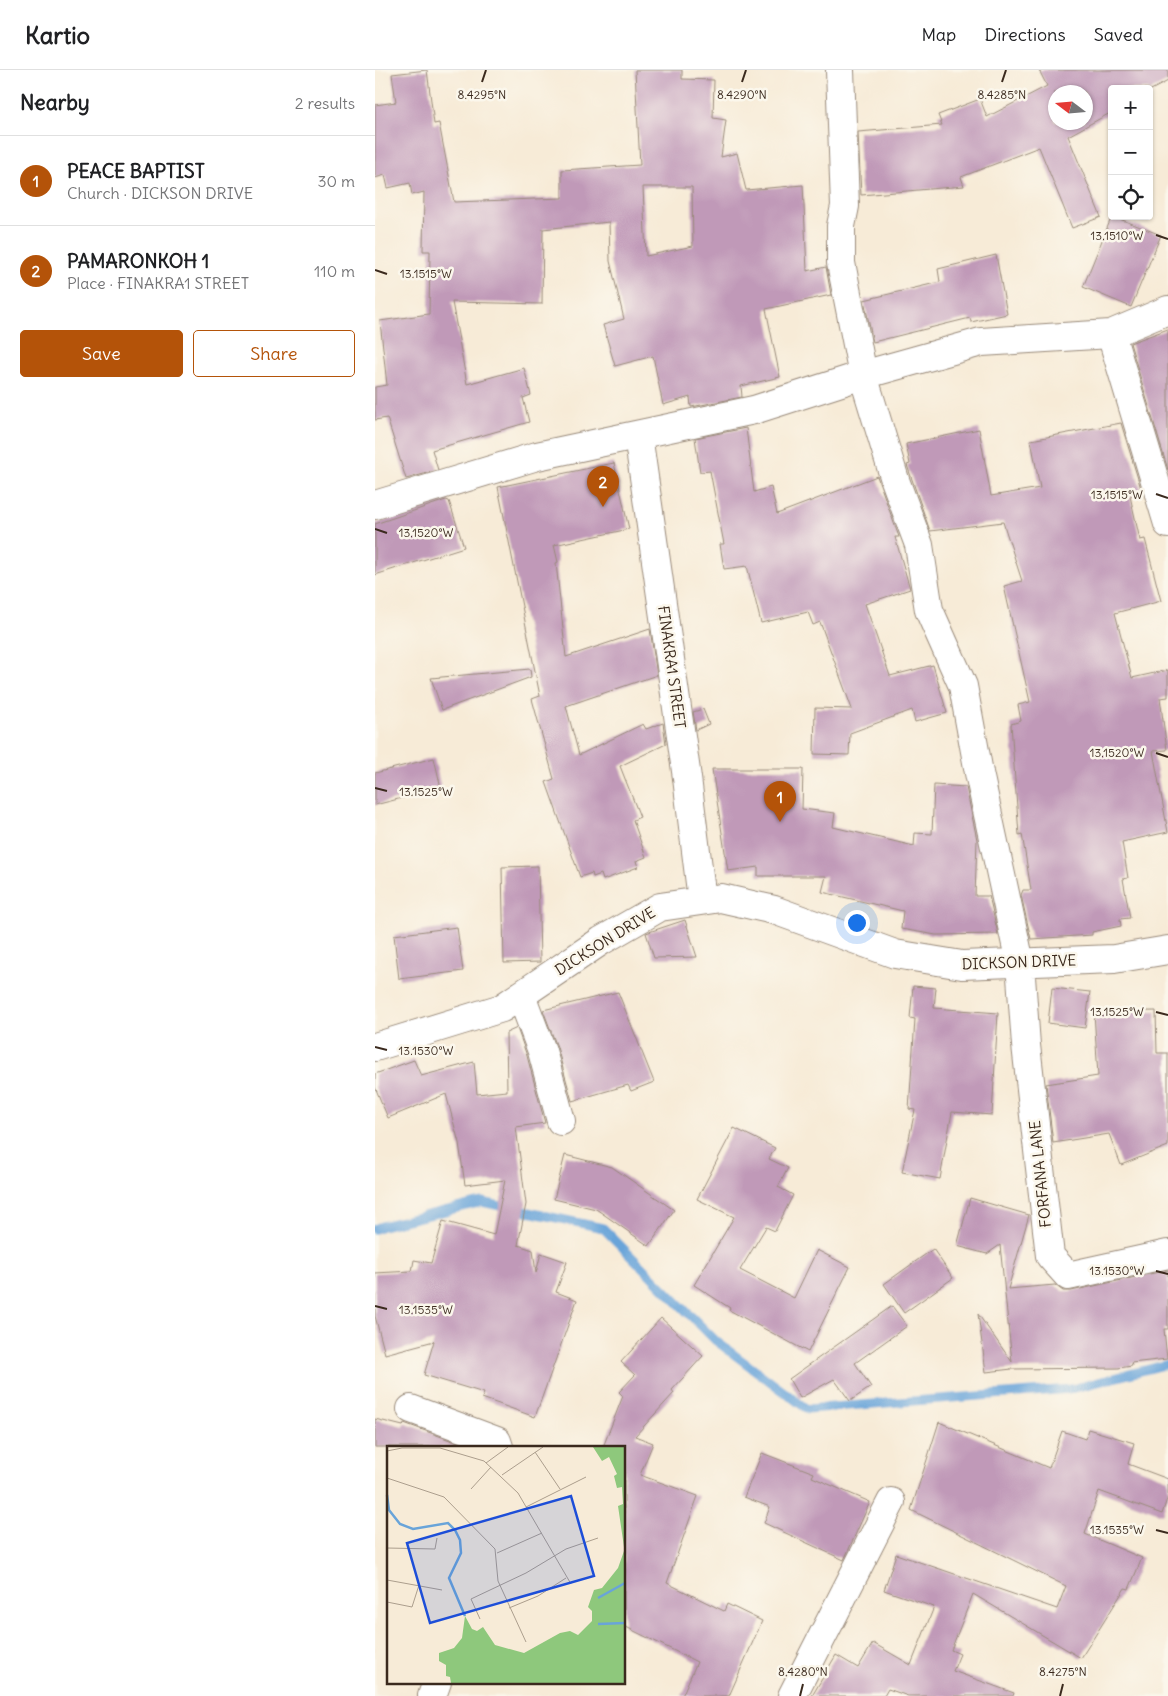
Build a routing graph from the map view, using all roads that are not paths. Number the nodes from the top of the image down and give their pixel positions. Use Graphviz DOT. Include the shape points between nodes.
graph roads {
  1 [pos="840,70"];
  2 [pos="1168,310"];
  3 [pos="1111,334"];
  4 [pos="863,376"];
  5 [pos="638,435"];
  6 [pos="375,505"];
  7 [pos="1168,524"];
  8 [pos="702,900"];
  9 [pos="1168,950"];
  10 [pos="1020,963"];
  11 [pos="521,995"];
  12 [pos="375,1047"];
  13 [pos="561,1121"];
  14 [pos="1168,1254"];
  15 [pos="411,1409"];
  16 [pos="499,1446"];
  17 [pos="891,1502"];
  18 [pos="792,1696"];
  1 -- 4 [label="street" via="845,206 841,226 841,263"];
  2 -- 3 [label="street"];
  3 -- 4 [label="street" via="981,342"];
  3 -- 7 [label="street"];
  4 -- 5 [label="street" via="754,410"];
  4 -- 10 [label="street" via="919,545 929,610 963,686"];
  5 -- 6 [label="street" via="537,456"];
  5 -- 8 [label="street, FINAKRA1 STREET"];
  8 -- 10 [label="street, DICKSON DRIVE" via="721,898 774,910 895,954 962,965"];
  8 -- 11 [label="street, DICKSON DRIVE" via="660,907 601,941"];
  9 -- 10 [label="street, DICKSON DRIVE" via="1115,959"];
  10 -- 14 [label="street, FORFANA LANE" via="1049,1256 1068,1276"];
  11 -- 12 [label="street, DICKSON DRIVE" via="502,1008"];
  11 -- 13 [label="street" via="542,1051"];
  15 -- 16 [label="street" via="497,1441"];
  17 -- 18 [label="street"];
}
